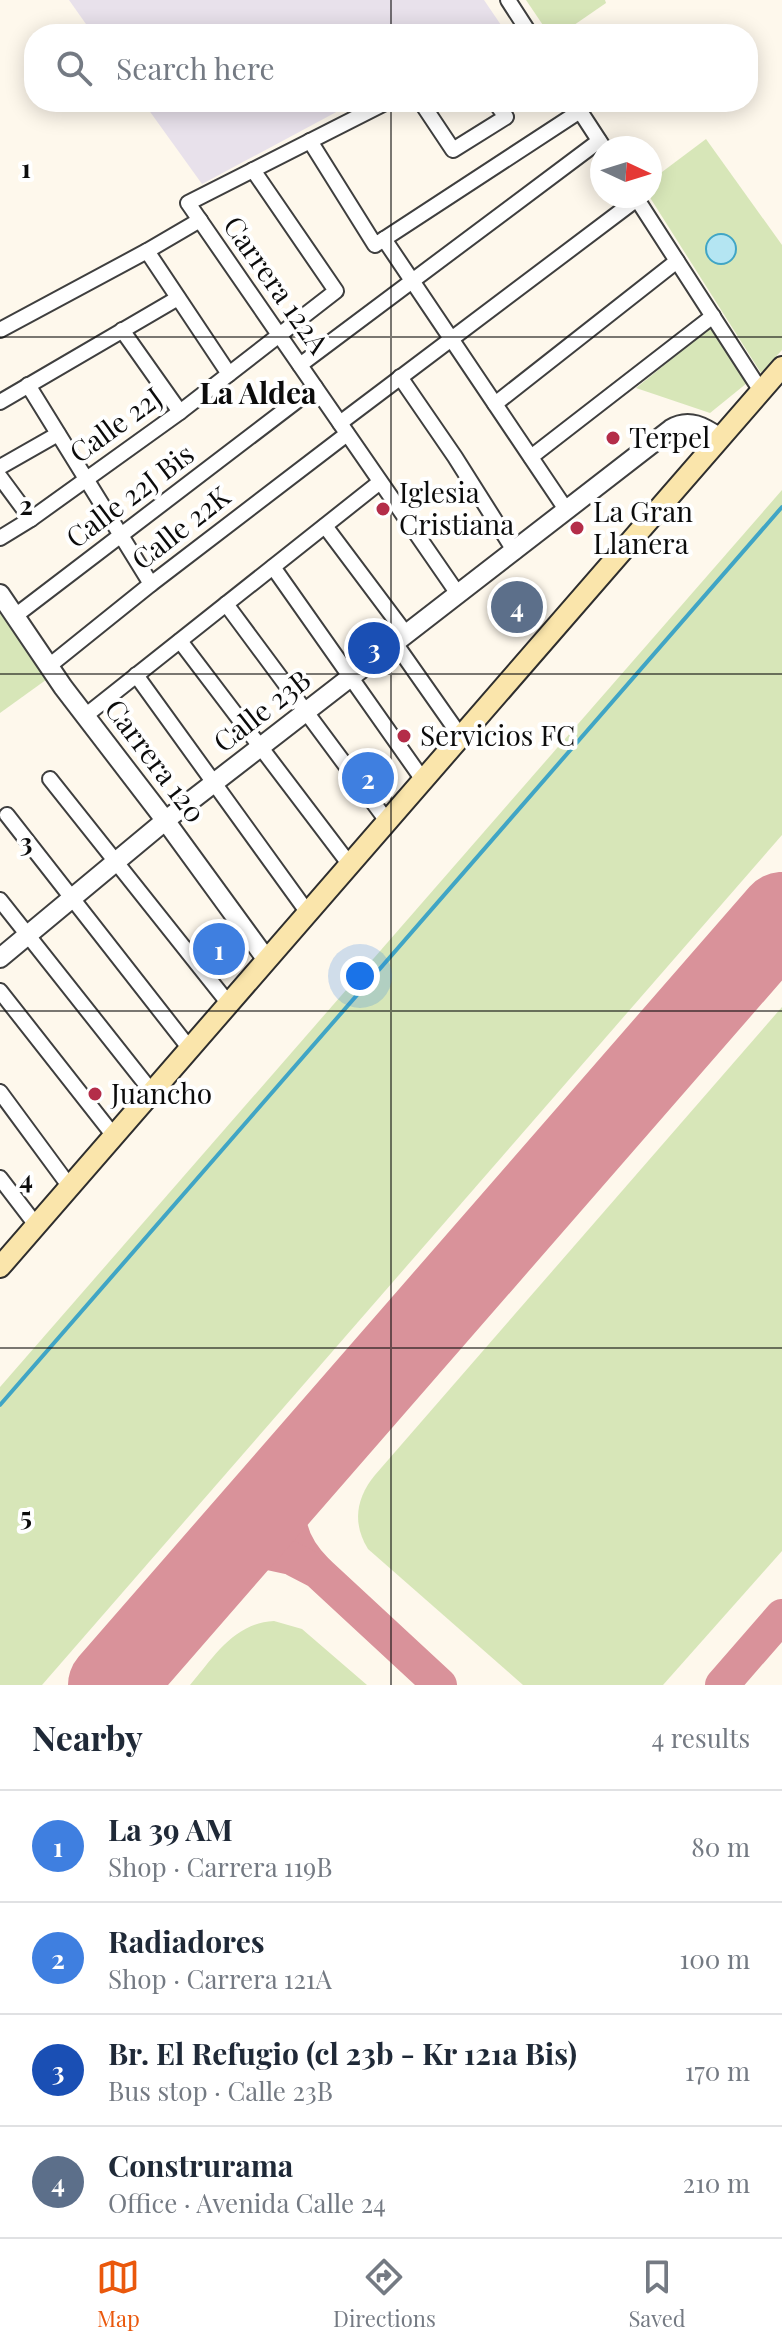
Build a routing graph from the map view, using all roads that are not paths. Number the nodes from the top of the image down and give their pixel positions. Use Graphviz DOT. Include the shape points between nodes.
graph roads {
  1 [pos="508,0"];
  2 [pos="522,24"];
  3 [pos="367,112"];
  4 [pos="428,112"];
  5 [pos="502,112"];
  6 [pos="568,112"];
  7 [pos="581,112"];
  8 [pos="597,136"];
  9 [pos="310,141"];
  10 [pos="590,153"];
  11 [pos="253,170"];
  12 [pos="622,208"];
  13 [pos="643,208"];
  14 [pos="200,220"];
  15 [pos="379,242"];
  16 [pos="147,251"];
  17 [pos="677,261"];
  18 [pos="412,281"];
  19 [pos="178,298"];
  20 [pos="713,316"];
  21 [pos="0,330"];
  22 [pos="122,330"];
  23 [pos="279,335"];
  24 [pos="451,339"];
  25 [pos="300,365"];
  26 [pos="782,367"];
  27 [pos="229,374"];
  28 [pos="400,377"];
  29 [pos="28,385"];
  30 [pos="315,387"];
  31 [pos="761,391"];
  32 [pos="0,402"];
  33 [pos="495,404"];
  34 [pos="180,412"];
  35 [pos="343,428"];
  36 [pos="58,434"];
  37 [pos="720,438"];
  38 [pos="531,457"];
  39 [pos="0,467"];
  40 [pos="0,477"];
  41 [pos="86,478"];
  42 [pos="380,482"];
  43 [pos="567,511"];
  44 [pos="31,519"];
  45 [pos="325,526"];
  46 [pos="121,536"];
  47 [pos="0,538"];
  48 [pos="515,552"];
  49 [pos="273,567"];
  50 [pos="151,584"];
  51 [pos="0,594"];
  52 [pos="458,594"];
  53 [pos="226,604"];
  54 [pos="15,616"];
  55 [pos="400,639"];
  56 [pos="180,641"];
  57 [pos="49,666"];
  58 [pos="136,675"];
  59 [pos="350,677"];
  60 [pos="306,712"];
  61 [pos="85,716"];
  62 [pos="461,737"];
  63 [pos="261,747"];
  64 [pos="50,779"];
  65 [pos="423,780"];
  66 [pos="214,783"];
  67 [pos="7,815"];
  68 [pos="166,820"];
  69 [pos="387,821"];
  70 [pos="117,861"];
  71 [pos="350,865"];
  72 [pos="72,898"];
  73 [pos="0,900"];
  74 [pos="308,913"];
  75 [pos="28,934"];
  76 [pos="0,958"];
  77 [pos="267,960"];
  78 [pos="0,991"];
  79 [pos="229,1004"];
  80 [pos="190,1049"];
  81 [pos="0,1092"];
  82 [pos="152,1092"];
  83 [pos="114,1136"];
  84 [pos="0,1178"];
  85 [pos="70,1187"];
  86 [pos="36,1225"];
  87 [pos="0,1267"];
  1 -- 2 [label="street"];
  3 -- 9 [label="street"];
  4 -- 5 [label="street" via="453,150 506,117"];
  6 -- 15 [label="street"];
  7 -- 8 [label="street"];
  9 -- 11 [label="street"];
  9 -- 15 [label="street"];
  10 -- 18 [label="street"];
  11 -- 14 [label="street, Carrera 122A" via="188,203"];
  11 -- 23 [label="street, Calle 22J" via="336,291"];
  12 -- 24 [label="street, Calle 22K"];
  13 -- 17 [label="street"];
  14 -- 16 [label="street"];
  14 -- 23 [label="street, Carrera 122A"];
  15 -- 18 [label="street"];
  16 -- 19 [label="street"];
  16 -- 21 [label="street"];
  17 -- 20 [label="street"];
  17 -- 33 [label="street"];
  18 -- 24 [label="street"];
  18 -- 25 [label="street"];
  19 -- 22 [label="street"];
  19 -- 27 [label="street"];
  20 -- 31 [label="street"];
  20 -- 38 [label="street"];
  22 -- 29 [label="street"];
  22 -- 34 [label="street"];
  23 -- 25 [label="street, Carrera 122A"];
  23 -- 27 [label="street, Calle 22J"];
  24 -- 28 [label="street, Calle 22K"];
  24 -- 33 [label="street"];
  25 -- 30 [label="street, Carrera 122A"];
  26 -- 31 [label="main road"];
  27 -- 34 [label="street, Calle 22J"];
  28 -- 35 [label="street, Calle 22K"];
  28 -- 48 [label="street"];
  29 -- 32 [label="street"];
  29 -- 36 [label="street"];
  30 -- 35 [label="street, Carrera 122A"];
  30 -- 46 [label="street, Calle 22J Bis"];
  31 -- 37 [label="main road"];
  33 -- 38 [label="street"];
  34 -- 41 [label="street, Calle 22J"];
  35 -- 42 [label="street, Carrera 122A"];
  35 -- 50 [label="street, Calle 22K"];
  36 -- 39 [label="street"];
  36 -- 41 [label="street"];
  37 -- 43 [label="street, Calle 23B" via="691,423 677,425"];
  37 -- 62 [label="main road"];
  38 -- 43 [label="street"];
  40 -- 44 [label="street"];
  41 -- 44 [label="street, Calle 22J"];
  41 -- 46 [label="street"];
  42 -- 45 [label="street"];
  42 -- 52 [label="street, Carrera 122A"];
  43 -- 48 [label="street, Calle 23B"];
  44 -- 47 [label="street, Calle 22J"];
  45 -- 49 [label="street"];
  45 -- 55 [label="street"];
  46 -- 50 [label="street"];
  46 -- 54 [label="street, Calle 22J Bis"];
  48 -- 52 [label="street, Calle 23B"];
  49 -- 53 [label="street"];
  49 -- 59 [label="street"];
  50 -- 57 [label="street, Calle 22K"];
  51 -- 54 [label="street, Carrera 120"];
  52 -- 55 [label="street, Calle 23B"];
  53 -- 56 [label="street"];
  53 -- 60 [label="street"];
  54 -- 57 [label="street, Carrera 120"];
  55 -- 59 [label="street, Calle 23B"];
  55 -- 62 [label="street"];
  56 -- 58 [label="street"];
  56 -- 63 [label="street"];
  57 -- 61 [label="street, Carrera 120"];
  58 -- 61 [label="street"];
  58 -- 66 [label="street"];
  59 -- 60 [label="street, Calle 23B"];
  59 -- 65 [label="street"];
  60 -- 63 [label="street, Calle 23B"];
  60 -- 69 [label="street"];
  61 -- 68 [label="street, Carrera 120"];
  62 -- 65 [label="main road"];
  63 -- 66 [label="street, Calle 23B"];
  63 -- 71 [label="street"];
  64 -- 70 [label="street"];
  65 -- 69 [label="main road"];
  66 -- 68 [label="street, Calle 23B"];
  66 -- 74 [label="street"];
  67 -- 72 [label="street"];
  68 -- 70 [label="street, Calle 23B"];
  68 -- 77 [label="street, Carrera 120"];
  69 -- 71 [label="main road"];
  70 -- 72 [label="street, Calle 23B"];
  70 -- 79 [label="street"];
  71 -- 74 [label="main road"];
  72 -- 75 [label="street, Calle 23B"];
  72 -- 80 [label="street"];
  73 -- 75 [label="street"];
  74 -- 77 [label="main road"];
  75 -- 76 [label="street, Calle 23B"];
  75 -- 82 [label="street"];
  77 -- 79 [label="main road"];
  78 -- 83 [label="street"];
  79 -- 80 [label="main road"];
  80 -- 82 [label="main road"];
  81 -- 85 [label="street"];
  82 -- 83 [label="main road"];
  83 -- 85 [label="main road"];
  84 -- 86 [label="street"];
  85 -- 86 [label="main road"];
  86 -- 87 [label="main road"];
}
